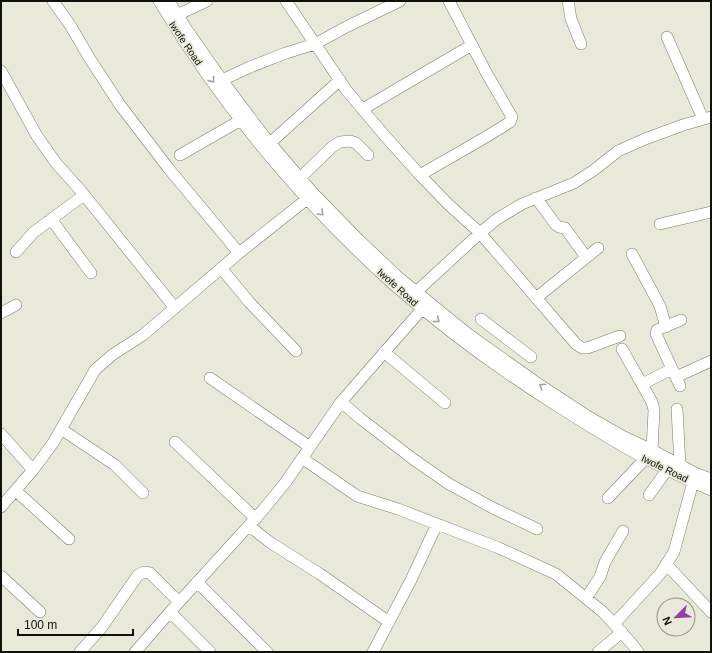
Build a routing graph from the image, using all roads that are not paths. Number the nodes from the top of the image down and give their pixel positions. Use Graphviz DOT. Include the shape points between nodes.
graph roads {
  1 [pos="53,1"];
  2 [pos="159,1"];
  3 [pos="169,1"];
  4 [pos="207,1"];
  5 [pos="286,1"];
  6 [pos="400,1"];
  7 [pos="449,1"];
  8 [pos="568,1"];
  9 [pos="177,15"];
  10 [pos="667,37"];
  11 [pos="315,44"];
  12 [pos="581,44"];
  13 [pos="472,45"];
  14 [pos="205,63"];
  15 [pos="1,71"];
  16 [pos="222,80"];
  17 [pos="340,80"];
  18 [pos="363,109"];
  19 [pos="707,118"];
  20 [pos="241,120"];
  21 [pos="270,143"];
  22 [pos="180,155"];
  23 [pos="368,155"];
  24 [pos="420,175"];
  25 [pos="300,178"];
  26 [pos="84,195"];
  27 [pos="536,198"];
  28 [pos="307,199"];
  29 [pos="711,212"];
  30 [pos="51,219"];
  31 [pos="660,224"];
  32 [pos="480,233"];
  33 [pos="598,248"];
  34 [pos="16,252"];
  35 [pos="238,253"];
  36 [pos="632,254"];
  37 [pos="586,257"];
  38 [pos="221,268"];
  39 [pos="91,273"];
  40 [pos="416,292"];
  41 [pos="536,298"];
  42 [pos="16,304"];
  43 [pos="176,308"];
  44 [pos="422,309"];
  45 [pos="1,313"];
  46 [pos="481,319"];
  47 [pos="681,320"];
  48 [pos="666,326"];
  49 [pos="496,330"];
  50 [pos="620,336"];
  51 [pos="506,338"];
  52 [pos="483,345"];
  53 [pos="622,349"];
  54 [pos="296,352"];
  55 [pos="384,352"];
  56 [pos="494,352"];
  57 [pos="531,357"];
  58 [pos="711,361"];
  59 [pos="676,377"];
  60 [pos="210,378"];
  61 [pos="642,384"];
  62 [pos="341,402"];
  63 [pos="445,403"];
  64 [pos="677,409"];
  65 [pos="61,429"];
  66 [pos="1,434"];
  67 [pos="176,442"];
  68 [pos="310,447"];
  69 [pos="648,454"];
  70 [pos="302,458"];
  71 [pos="680,465"];
  72 [pos="33,470"];
  73 [pos="667,470"];
  74 [pos="711,479"];
  75 [pos="693,482"];
  76 [pos="711,490"];
  77 [pos="16,491"];
  78 [pos="143,492"];
  79 [pos="649,495"];
  80 [pos="608,498"];
  81 [pos="1,507"];
  82 [pos="252,522"];
  83 [pos="437,524"];
  84 [pos="537,529"];
  85 [pos="623,531"];
  86 [pos="69,539"];
  87 [pos="666,564"];
  88 [pos="1,576"];
  89 [pos="197,582"];
  90 [pos="586,598"];
  91 [pos="179,602"];
  92 [pos="40,612"];
  93 [pos="170,612"];
  94 [pos="711,612"];
  95 [pos="390,622"];
  96 [pos="614,624"];
  97 [pos="622,632"];
  98 [pos="80,652"];
  99 [pos="135,652"];
  100 [pos="210,652"];
  101 [pos="267,652"];
  102 [pos="373,652"];
  103 [pos="598,652"];
  104 [pos="638,652"];
  1 -- 35 [label="street" via="120,105"];
  2 -- 14 [label="street, Iwofe Road" via="180,35"];
  3 -- 9 [label="street, Iwofe Road"];
  4 -- 9 [label="street"];
  5 -- 11 [label="street"];
  6 -- 11 [label="street"];
  7 -- 13 [label="street"];
  8 -- 12 [label="street" via="571,19"];
  9 -- 14 [label="street, Iwofe Road"];
  10 -- 19 [label="street"];
  11 -- 16 [label="street" via="286,53"];
  11 -- 17 [label="street"];
  13 -- 18 [label="street"];
  13 -- 24 [label="street" via="512,117 510,122 483,140"];
  14 -- 16 [label="street, Iwofe Road"];
  14 -- 20 [label="street, Iwofe Road, one-way"];
  15 -- 26 [label="street" via="37,136"];
  16 -- 21 [label="street, Iwofe Road"];
  17 -- 18 [label="street"];
  17 -- 21 [label="street"];
  18 -- 24 [label="street"];
  19 -- 27 [label="street" via="618,151 574,183"];
  20 -- 22 [label="street"];
  20 -- 28 [label="street, Iwofe Road"];
  21 -- 25 [label="street, Iwofe Road"];
  23 -- 25 [label="street" via="356,143 340,142"];
  24 -- 32 [label="street"];
  25 -- 40 [label="street, Iwofe Road" via="359,240"];
  26 -- 30 [label="street"];
  26 -- 43 [label="street"];
  27 -- 32 [label="street" via="497,219"];
  27 -- 37 [label="street" via="556,225 565,228"];
  28 -- 35 [label="street"];
  28 -- 44 [label="street, Iwofe Road, one-way" via="353,246"];
  29 -- 31 [label="street"];
  30 -- 34 [label="street" via="34,232"];
  30 -- 39 [label="street"];
  32 -- 40 [label="street"];
  32 -- 41 [label="street"];
  33 -- 37 [label="street"];
  35 -- 38 [label="street"];
  36 -- 48 [label="street" via="660,306"];
  37 -- 41 [label="street"];
  38 -- 43 [label="street"];
  38 -- 54 [label="street"];
  40 -- 52 [label="street, Iwofe Road"];
  41 -- 50 [label="street" via="582,348"];
  42 -- 45 [label="street"];
  43 -- 65 [label="street" via="95,370"];
  44 -- 55 [label="street"];
  44 -- 69 [label="street, Iwofe Road, one-way" via="462,341 584,424"];
  46 -- 49 [label="street"];
  47 -- 48 [label="street"];
  48 -- 59 [label="street" via="656,334"];
  49 -- 51 [label="street"];
  49 -- 52 [label="street"];
  51 -- 56 [label="street"];
  51 -- 57 [label="street"];
  52 -- 56 [label="street, Iwofe Road"];
  53 -- 61 [label="street"];
  55 -- 62 [label="street"];
  55 -- 63 [label="street"];
  69 -- 56 [label="street, Iwofe Road, one-way" via="543,387"];
  58 -- 59 [label="street"];
  59 -- 61 [label="street"];
  60 -- 68 [label="street"];
  61 -- 69 [label="street" via="654,410"];
  62 -- 68 [label="street"];
  62 -- 84 [label="street" via="361,420 449,484"];
  64 -- 71 [label="street"];
  65 -- 72 [label="street"];
  65 -- 78 [label="street" via="115,465"];
  66 -- 72 [label="street"];
  67 -- 82 [label="street"];
  68 -- 70 [label="street"];
  69 -- 71 [label="street, Iwofe Road"];
  69 -- 73 [label="street, Iwofe Road"];
  69 -- 80 [label="street"];
  70 -- 82 [label="street"];
  70 -- 83 [label="street" via="357,496"];
  71 -- 74 [label="street, Iwofe Road"];
  72 -- 77 [label="street"];
  73 -- 75 [label="street, Iwofe Road"];
  73 -- 79 [label="street"];
  75 -- 76 [label="street, Iwofe Road"];
  75 -- 87 [label="street" via="674,552"];
  77 -- 81 [label="street"];
  77 -- 86 [label="street"];
  82 -- 89 [label="street"];
  82 -- 95 [label="street" via="271,542"];
  83 -- 90 [label="street" via="556,574"];
  83 -- 95 [label="street"];
  85 -- 90 [label="street" via="605,562 600,578"];
  87 -- 94 [label="street"];
  87 -- 96 [label="street" via="660,574"];
  88 -- 92 [label="street"];
  89 -- 91 [label="street"];
  89 -- 101 [label="street"];
  90 -- 96 [label="street"];
  91 -- 93 [label="street"];
  91 -- 98 [label="street" via="150,573 138,574 102,627"];
  93 -- 99 [label="street"];
  93 -- 100 [label="street"];
  95 -- 102 [label="street"];
  96 -- 97 [label="street"];
  97 -- 103 [label="street"];
  97 -- 104 [label="street"];
}
